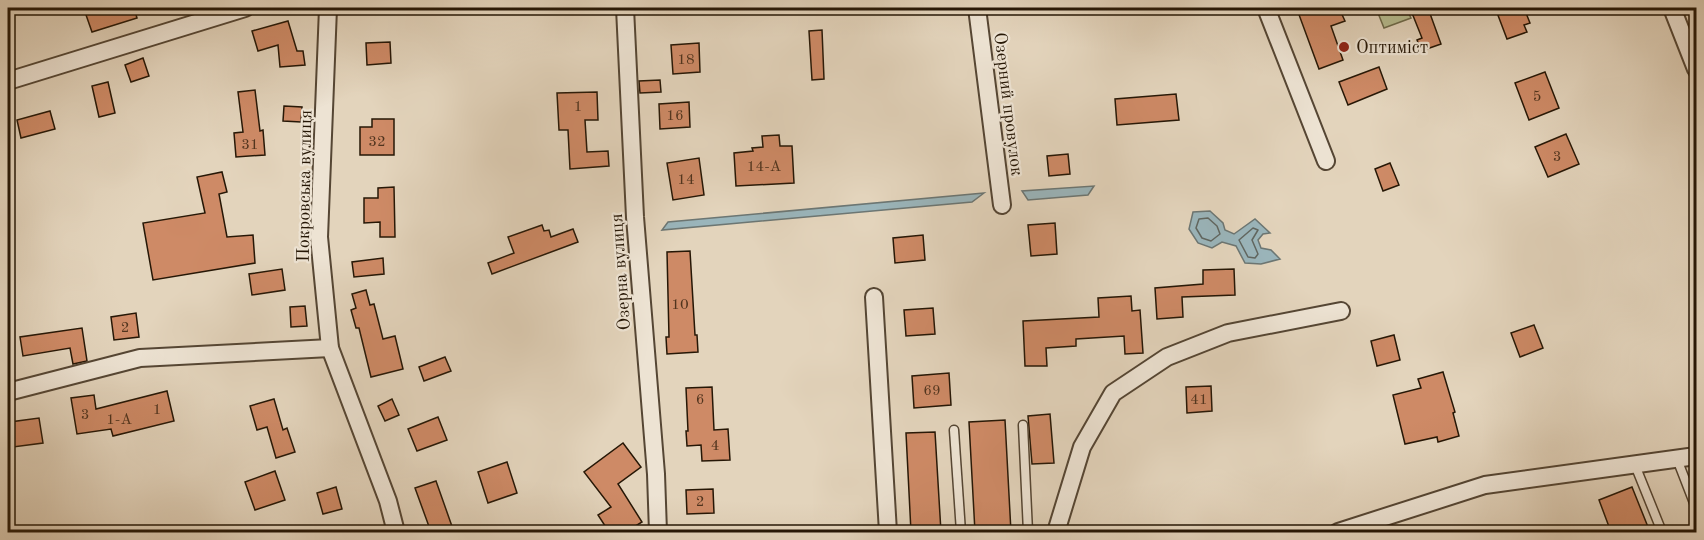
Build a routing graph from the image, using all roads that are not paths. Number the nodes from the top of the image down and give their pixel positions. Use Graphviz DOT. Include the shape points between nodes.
graph roads {
  1 [pos="245,8"];
  2 [pos="328,8"];
  3 [pos="625,8"];
  4 [pos="977,8"];
  5 [pos="1266,8"];
  6 [pos="1672,8"];
  7 [pos="1696,69"];
  8 [pos="8,81"];
  9 [pos="1326,161"];
  10 [pos="1002,205"];
  11 [pos="874,297"];
  12 [pos="1341,310"];
  13 [pos="330,348"];
  14 [pos="8,392"];
  15 [pos="1023,425"];
  16 [pos="954,430"];
  17 [pos="1696,456"];
  18 [pos="1677,459"];
  19 [pos="1635,465"];
  20 [pos="1696,508"];
  21 [pos="396,532"];
  22 [pos="658,532"];
  23 [pos="888,532"];
  24 [pos="961,532"];
  25 [pos="1028,532"];
  26 [pos="1056,532"];
  27 [pos="1338,532"];
  28 [pos="1662,532"];
  1 -- 8 [label="street"];
  2 -- 13 [label="street, Покровська вулиця" via="319,237"];
  3 -- 22 [label="street, Озерна вулиця" via="635,217"];
  4 -- 10 [label="street, Озерний провулок"];
  5 -- 9 [label="street"];
  6 -- 7 [label="street"];
  11 -- 23 [label="street"];
  12 -- 26 [label="street" via="1228,333 1167,357 1113,393 1082,447"];
  13 -- 14 [label="street" via="140,358"];
  13 -- 21 [label="street, Покровська вулиця"];
  15 -- 25 [label="lane"];
  16 -- 24 [label="lane"];
  17 -- 18 [label="street"];
  18 -- 19 [label="street"];
  18 -- 20 [label="lane"];
  19 -- 27 [label="street" via="1485,485"];
  19 -- 28 [label="lane"];
}
